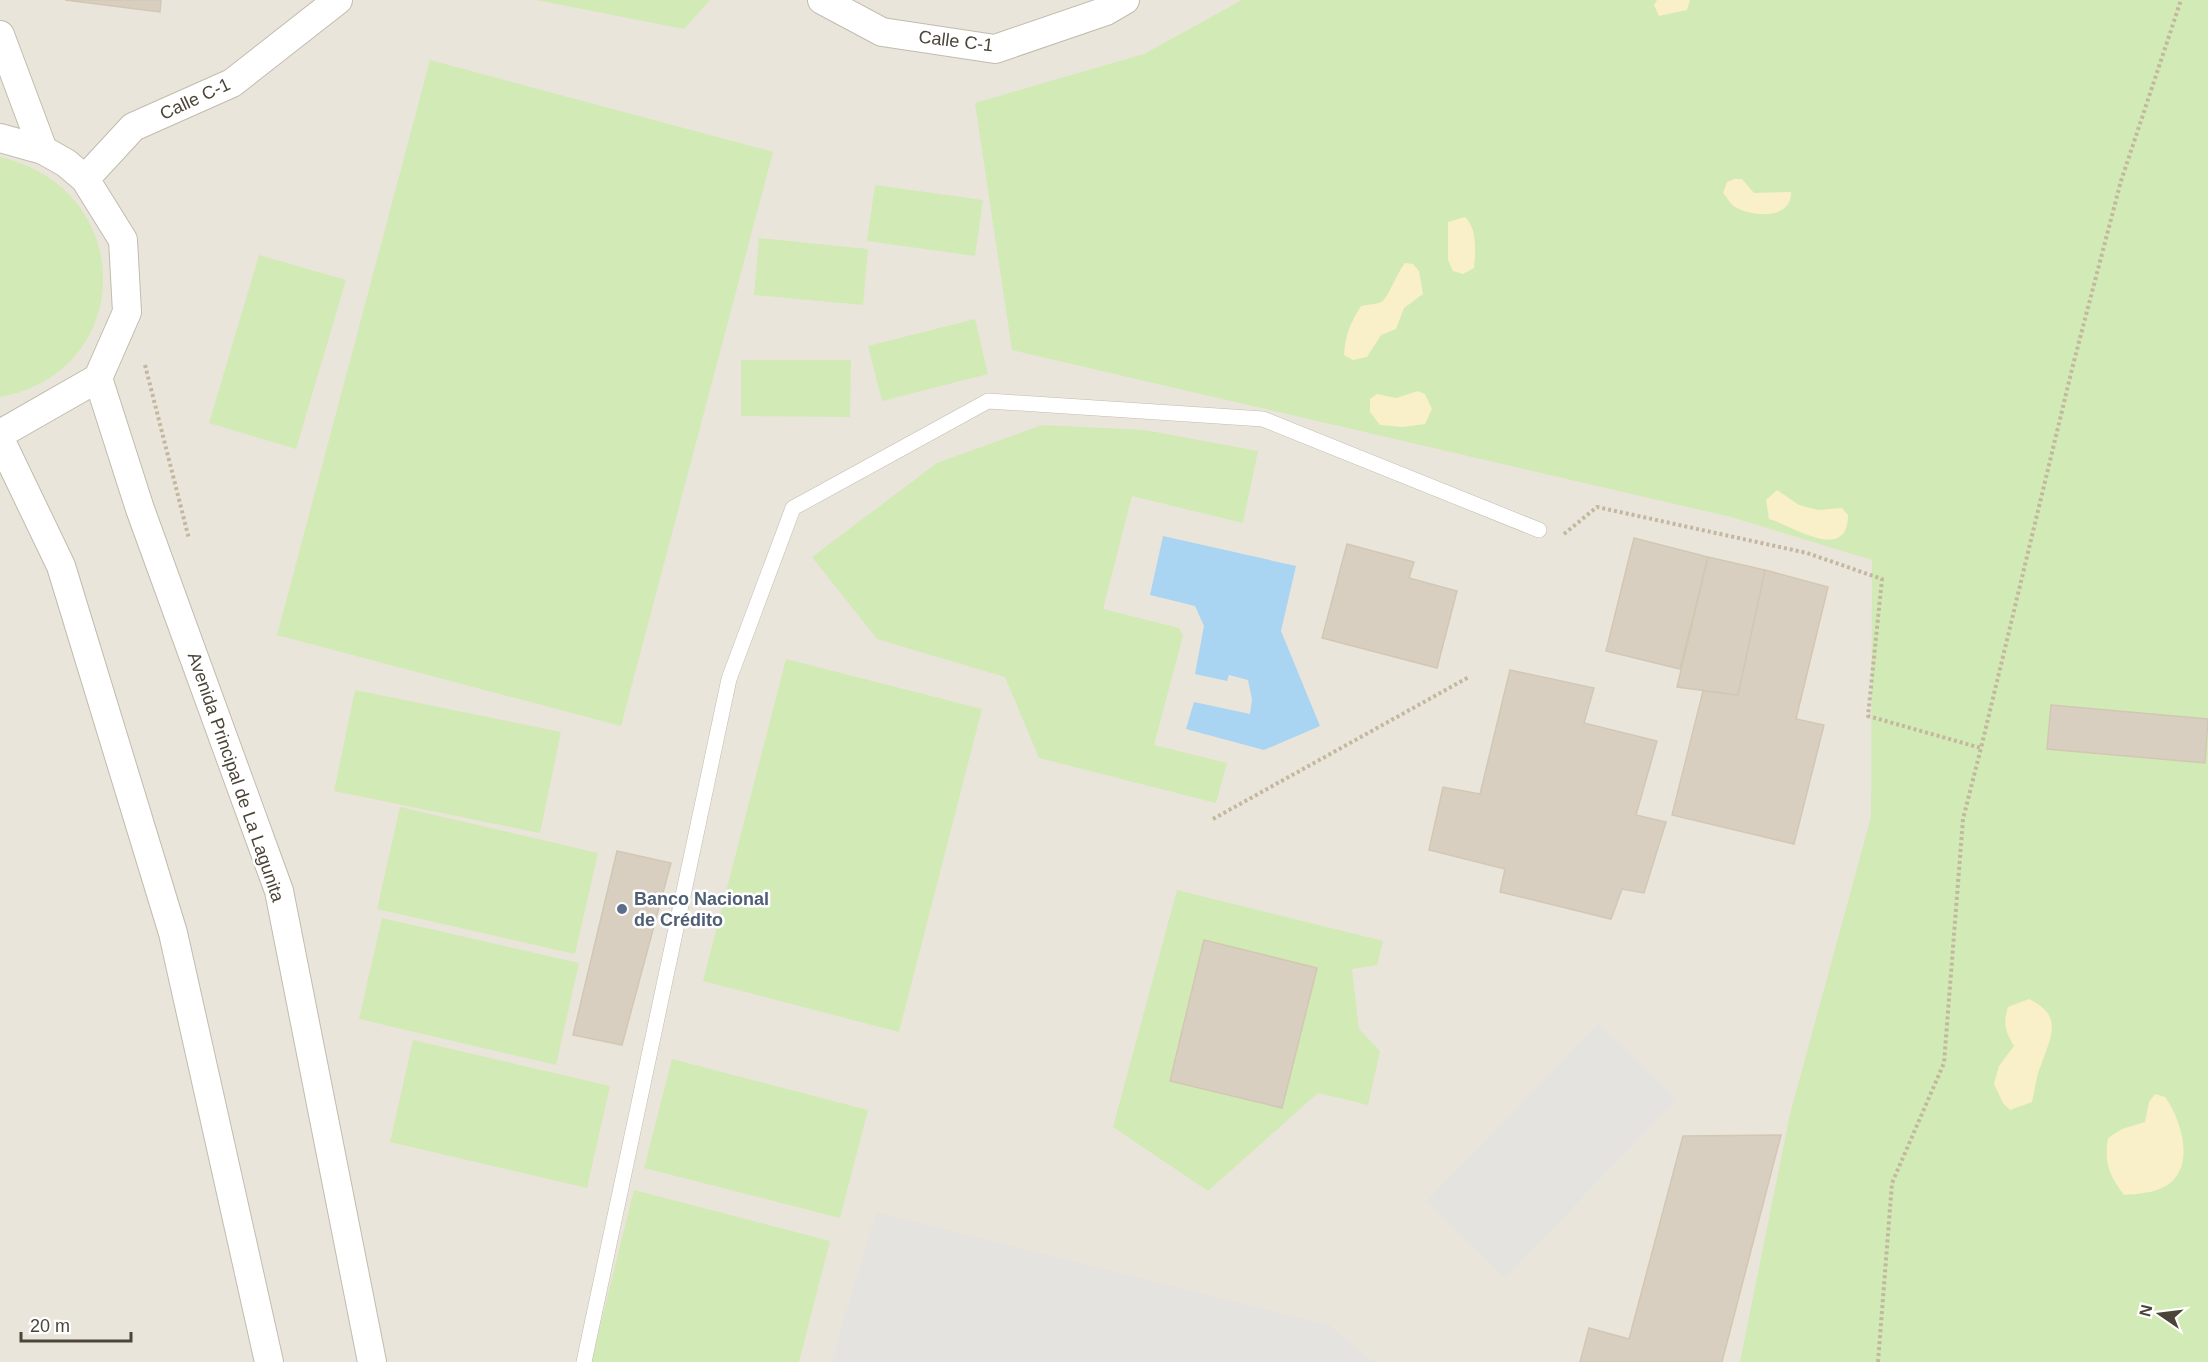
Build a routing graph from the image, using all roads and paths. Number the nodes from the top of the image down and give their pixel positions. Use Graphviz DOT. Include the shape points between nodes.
graph roads {
  1 [pos="338,0"];
  2 [pos="822,0"];
  3 [pos="1125,0"];
  4 [pos="2181,0"];
  5 [pos="0,35"];
  6 [pos="0,138"];
  7 [pos="44,150"];
  8 [pos="86,179"];
  9 [pos="98,378"];
  10 [pos="0,434"];
  11 [pos="0,439"];
  12 [pos="1539,530"];
  13 [pos="1469,677"];
  14 [pos="1982,748"];
  15 [pos="1213,819"];
  16 [pos="269,1362"];
  17 [pos="372,1362"];
  18 [pos="584,1362"];
  19 [pos="1878,1362"];
  1 -- 8 [label="street, Calle C-1" via="232,83 133,128"];
  2 -- 3 [label="street, Calle C-1" via="882,32 995,49 1106,11"];
  4 -- 14 [label="path" via="2121,181"];
  5 -- 7 [label="street"];
  6 -- 7 [label="street"];
  7 -- 8 [label="street"];
  8 -- 9 [label="street" via="123,240 127,312"];
  9 -- 10 [label="street"];
  9 -- 17 [label="street, Avenida Principal de La Lagunita" via="140,509 279,891"];
  11 -- 16 [label="street" via="61,566 173,933"];
  12 -- 14 [label="path" via="1562,537 1597,507 1807,554 1882,579 1868,716"];
  12 -- 18 [label="lane" via="1263,419 988,400 793,508 729,679"];
  13 -- 15 [label="path"];
  14 -- 19 [label="path" via="1963,819 1944,1063 1892,1183"];
}
